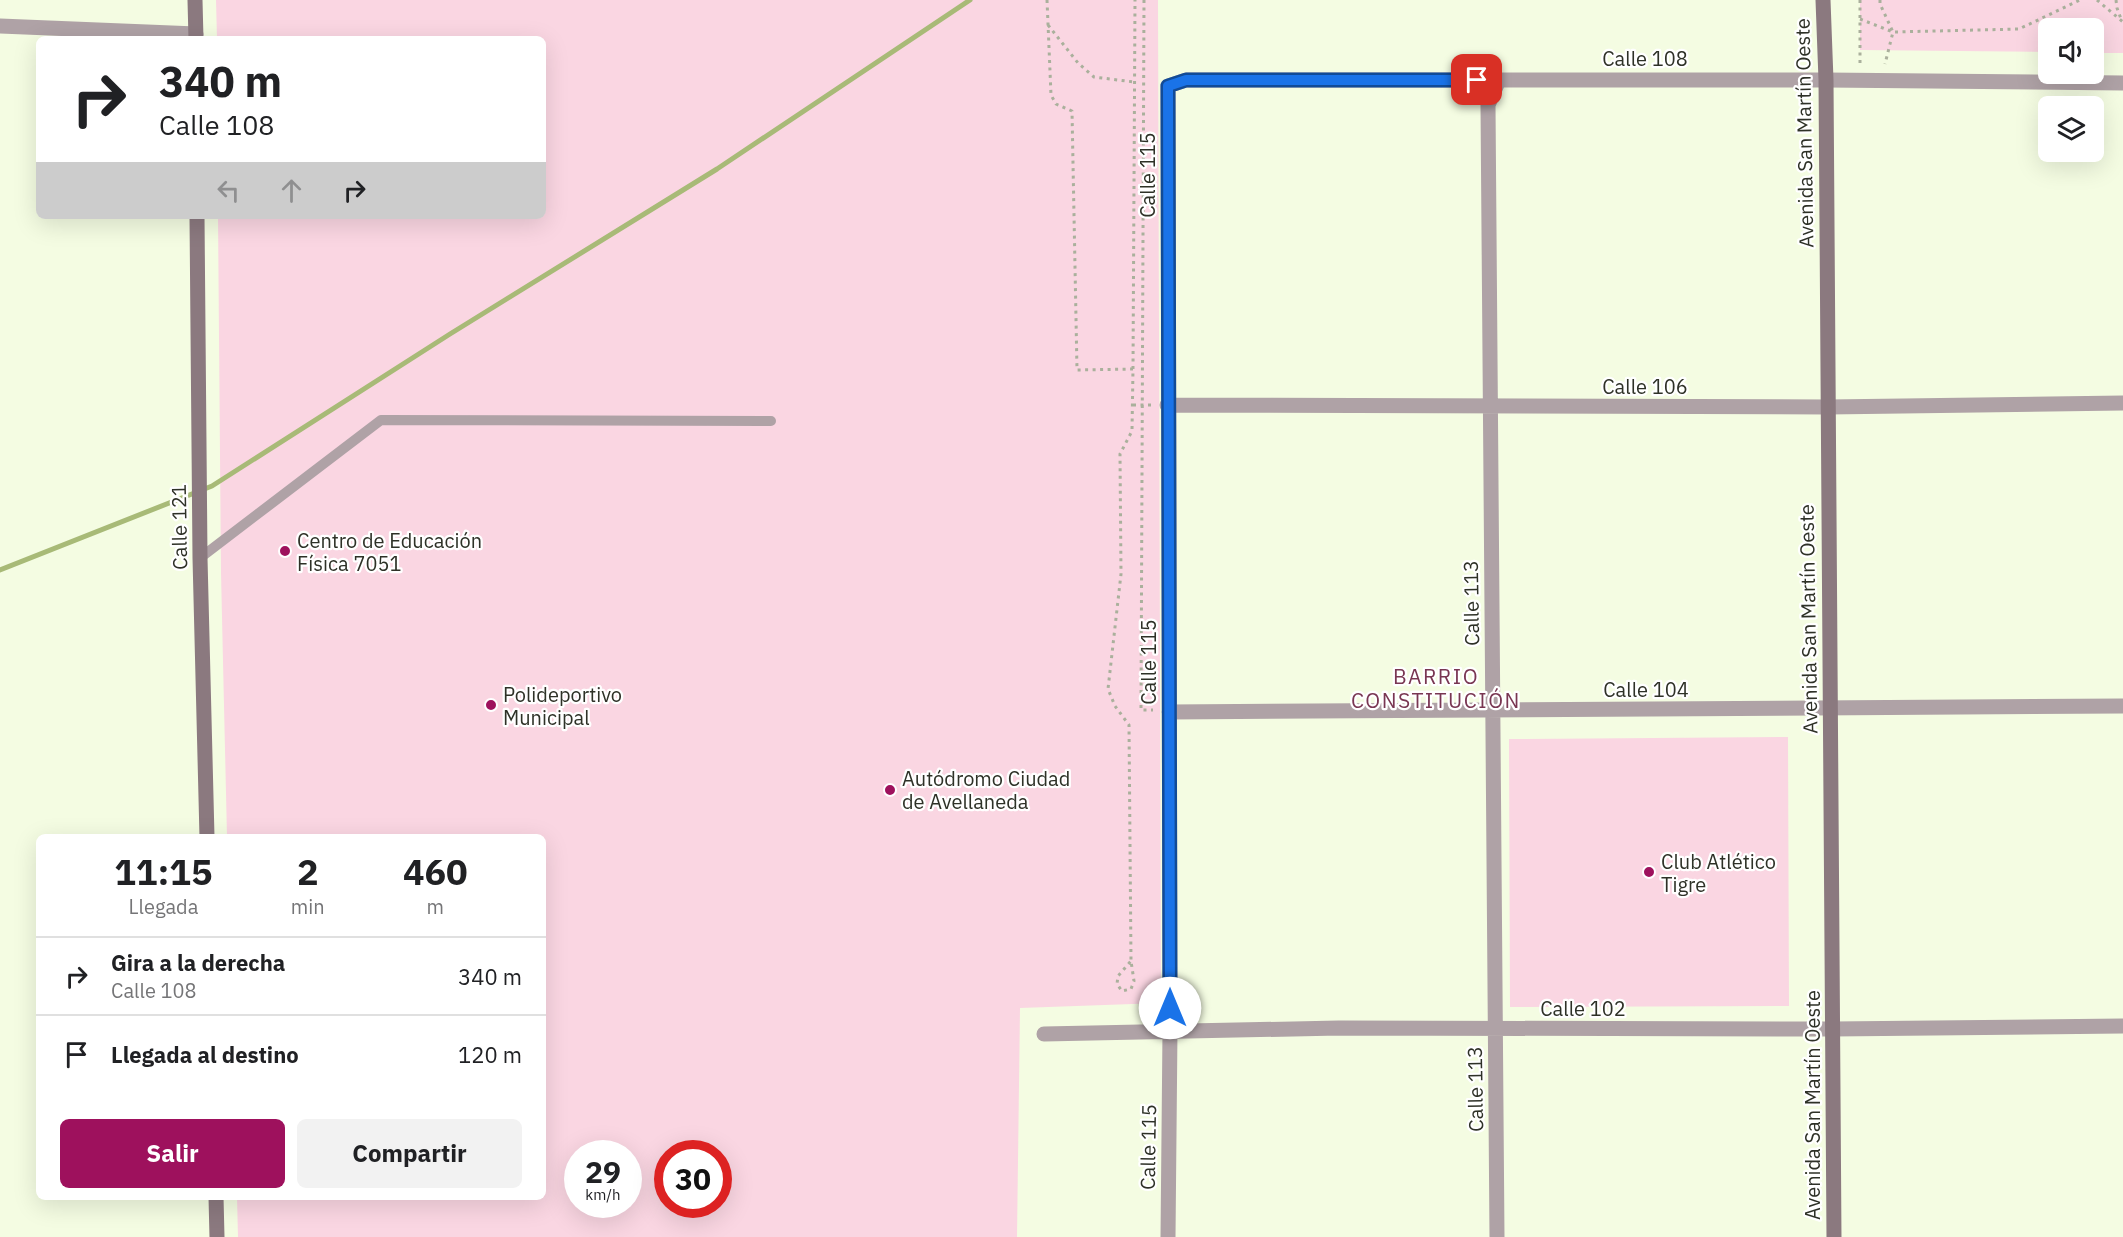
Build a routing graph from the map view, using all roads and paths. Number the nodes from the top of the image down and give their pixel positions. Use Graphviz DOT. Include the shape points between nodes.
graph roads {
  1 [pos="195,0"];
  2 [pos="1047,0"];
  3 [pos="1135,0"];
  4 [pos="1144,0"];
  5 [pos="1822,0"];
  6 [pos="1860,0"];
  7 [pos="1880,0"];
  8 [pos="2080,0"];
  9 [pos="2097,0"];
  10 [pos="2116,0"];
  11 [pos="1860,19"];
  12 [pos="2123,21"];
  13 [pos="1047,23"];
  14 [pos="0,26"];
  15 [pos="1893,32"];
  16 [pos="178,36"];
  17 [pos="196,36"];
  18 [pos="1499,80"];
  19 [pos="1826,80"];
  20 [pos="1860,80"];
  21 [pos="1882,80"];
  22 [pos="1134,82"];
  23 [pos="2123,83"];
  24 [pos="1168,86"];
  25 [pos="197,219"];
  26 [pos="1133,369"];
  27 [pos="2123,403"];
  28 [pos="1167,405"];
  29 [pos="1490,406"];
  30 [pos="1827,407"];
  31 [pos="771,421"];
  32 [pos="200,558"];
  33 [pos="2123,706"];
  34 [pos="1830,709"];
  35 [pos="1493,711"];
  36 [pos="1169,712"];
  37 [pos="207,834"];
  38 [pos="1131,962"];
  39 [pos="2123,1026"];
  40 [pos="1833,1029"];
  41 [pos="1170,1030"];
  42 [pos="1495,1030"];
  43 [pos="1044,1034"];
  44 [pos="216,1200"];
  45 [pos="217,1237"];
  46 [pos="1168,1237"];
  47 [pos="1497,1237"];
  48 [pos="1834,1237"];
  1 -- 17 [label="street"];
  2 -- 13 [label="path"];
  3 -- 22 [label="path"];
  4 -- 36 [label="path" via="1141,710"];
  5 -- 19 [label="street, Avenida San Martín Oeste"];
  6 -- 11 [label="path"];
  7 -- 15 [label="path"];
  8 -- 15 [label="path" via="2019,29"];
  9 -- 12 [label="path"];
  10 -- 12 [label="path"];
  11 -- 15 [label="path"];
  11 -- 20 [label="path"];
  13 -- 22 [label="path" via="1094,78"];
  13 -- 26 [label="path" via="1051,95 1056,104 1072,111 1077,370"];
  14 -- 16 [label="street"];
  15 -- 21 [label="path"];
  18 -- 19 [label="street, Calle 108"];
  18 -- 24 [label="street, Calle 108" via="1186,80"];
  18 -- 29 [label="street, Calle 113" via="1488,105"];
  19 -- 20 [label="street, Calle 108"];
  19 -- 30 [label="street, Avenida San Martín Oeste"];
  20 -- 21 [label="street, Calle 108"];
  21 -- 23 [label="street, Calle 108"];
  22 -- 26 [label="path"];
  24 -- 28 [label="street, Calle 115"];
  25 -- 32 [label="street, Calle 121"];
  26 -- 38 [label="path" via="1132,431 1120,454 1121,574 1108,689 1129,725"];
  27 -- 30 [label="street, Calle 106"];
  28 -- 29 [label="street, Calle 106"];
  28 -- 36 [label="street, Calle 115"];
  29 -- 30 [label="street, Calle 106"];
  29 -- 35 [label="street, Calle 113"];
  30 -- 34 [label="street, Avenida San Martín Oeste"];
  31 -- 32 [label="lane" via="381,420"];
  32 -- 37 [label="street, Calle 121"];
  33 -- 34 [label="street, Calle 104"];
  34 -- 35 [label="street, Calle 104"];
  34 -- 40 [label="street, Avenida San Martín Oeste"];
  35 -- 36 [label="street, Calle 104"];
  35 -- 42 [label="street, Calle 113"];
  36 -- 41 [label="street, Calle 115"];
  38 -- 38 [label="path" via="1134,981 1131,989 1122,991 1117,984 1118,976"];
  39 -- 40 [label="street, Calle 102"];
  40 -- 42 [label="street, Calle 102"];
  40 -- 48 [label="street, Avenida San Martín Oeste"];
  41 -- 42 [label="street, Calle 102"];
  41 -- 43 [label="street, Calle 102"];
  41 -- 46 [label="street, Calle 115"];
  42 -- 47 [label="street, Calle 113"];
  44 -- 45 [label="street"];
}
